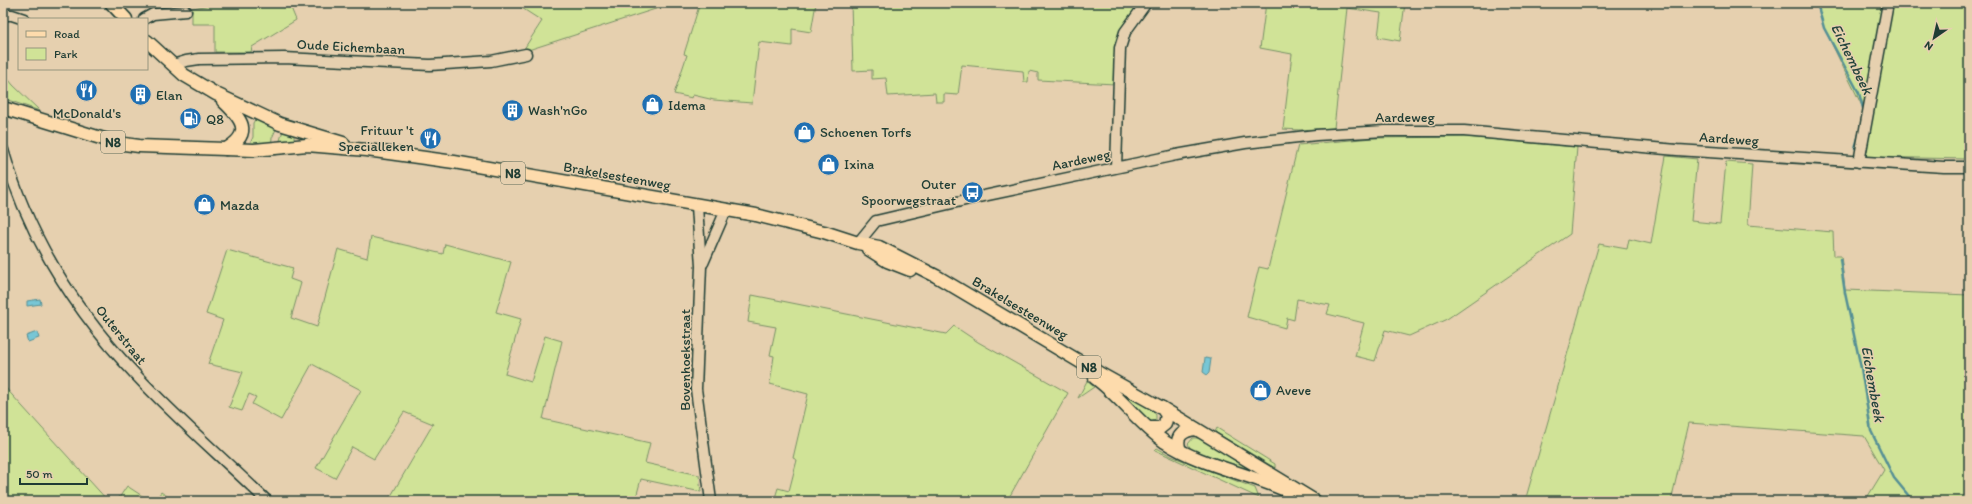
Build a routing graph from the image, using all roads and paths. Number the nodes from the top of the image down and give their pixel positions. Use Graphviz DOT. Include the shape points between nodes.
graph roads {
  1 [pos="112,3"];
  2 [pos="1146,3"];
  3 [pos="1888,3"];
  4 [pos="186,11"];
  5 [pos="3,16"];
  6 [pos="21,18"];
  7 [pos="125,18"];
  8 [pos="146,18"];
  9 [pos="148,42"];
  10 [pos="526,54"];
  11 [pos="173,66"];
  12 [pos="216,94"];
  13 [pos="3,108"];
  14 [pos="226,149"];
  15 [pos="3,150"];
  16 [pos="367,150"];
  17 [pos="1859,162"];
  18 [pos="1116,167"];
  19 [pos="1969,167"];
  20 [pos="697,206"];
  21 [pos="726,210"];
  22 [pos="858,243"];
  23 [pos="701,266"];
  24 [pos="1162,408"];
  25 [pos="1149,428"];
  26 [pos="1196,429"];
  27 [pos="1180,450"];
  28 [pos="267,501"];
  29 [pos="710,501"];
  30 [pos="1305,501"];
  31 [pos="1315,501"];
  1 -- 7 [label="main road"];
  2 -- 18 [label="street" via="1125,32 1120,48"];
  3 -- 17 [label="street"];
  4 -- 8 [label="street" via="153,14"];
  5 -- 6 [label="street"];
  9 -- 11 [label="main road, N8"];
  10 -- 11 [label="street, Oude Eichembaan" via="491,61 430,65 284,58 199,59"];
  11 -- 12 [label="main road, N8"];
  12 -- 14 [label="main road" via="240,118 243,125 236,144"];
  12 -- 16 [label="main road, Brakelsesteenweg / N8" via="280,124"];
  13 -- 14 [label="main road, Brakelsesteenweg / N8" via="117,143 162,148"];
  14 -- 16 [label="main road, Brakelsesteenweg / N8" via="254,150 307,145"];
  15 -- 28 [label="street, Outerstraat" via="35,234 54,269 79,305 136,375"];
  16 -- 20 [label="main road, Brakelsesteenweg / N8" via="454,162"];
  17 -- 18 [label="street, Aardeweg" via="1464,132 1385,131 1253,142"];
  17 -- 19 [label="street, Aardeweg"];
  18 -- 22 [label="street, Aardeweg" via="876,221"];
  20 -- 21 [label="main road, Brakelsesteenweg / N8"];
  20 -- 23 [label="street, Bovenhoekstraat"];
  21 -- 22 [label="main road, Brakelsesteenweg / N8" via="789,222"];
  21 -- 23 [label="street, Bovenhoekstraat"];
  22 -- 24 [label="main road, Brakelsesteenweg / N8" via="879,247 936,276"];
  22 -- 25 [label="main road, Brakelsesteenweg / N8" via="887,261 967,299 1074,363 1107,386"];
  23 -- 29 [label="street, Bovenhoekstraat" via="696,389"];
  24 -- 25 [label="main road" via="1167,415 1165,424 1160,428"];
  24 -- 26 [label="main road, Brakelsesteenweg / N8"];
  25 -- 27 [label="main road, Brakelsesteenweg / N8" via="1165,442"];
  26 -- 27 [label="main road" via="1186,430 1180,435"];
  26 -- 31 [label="main road, Brakelsesteenweg / N8"];
  27 -- 30 [label="main road, Brakelsesteenweg / N8" via="1279,488"];
}
